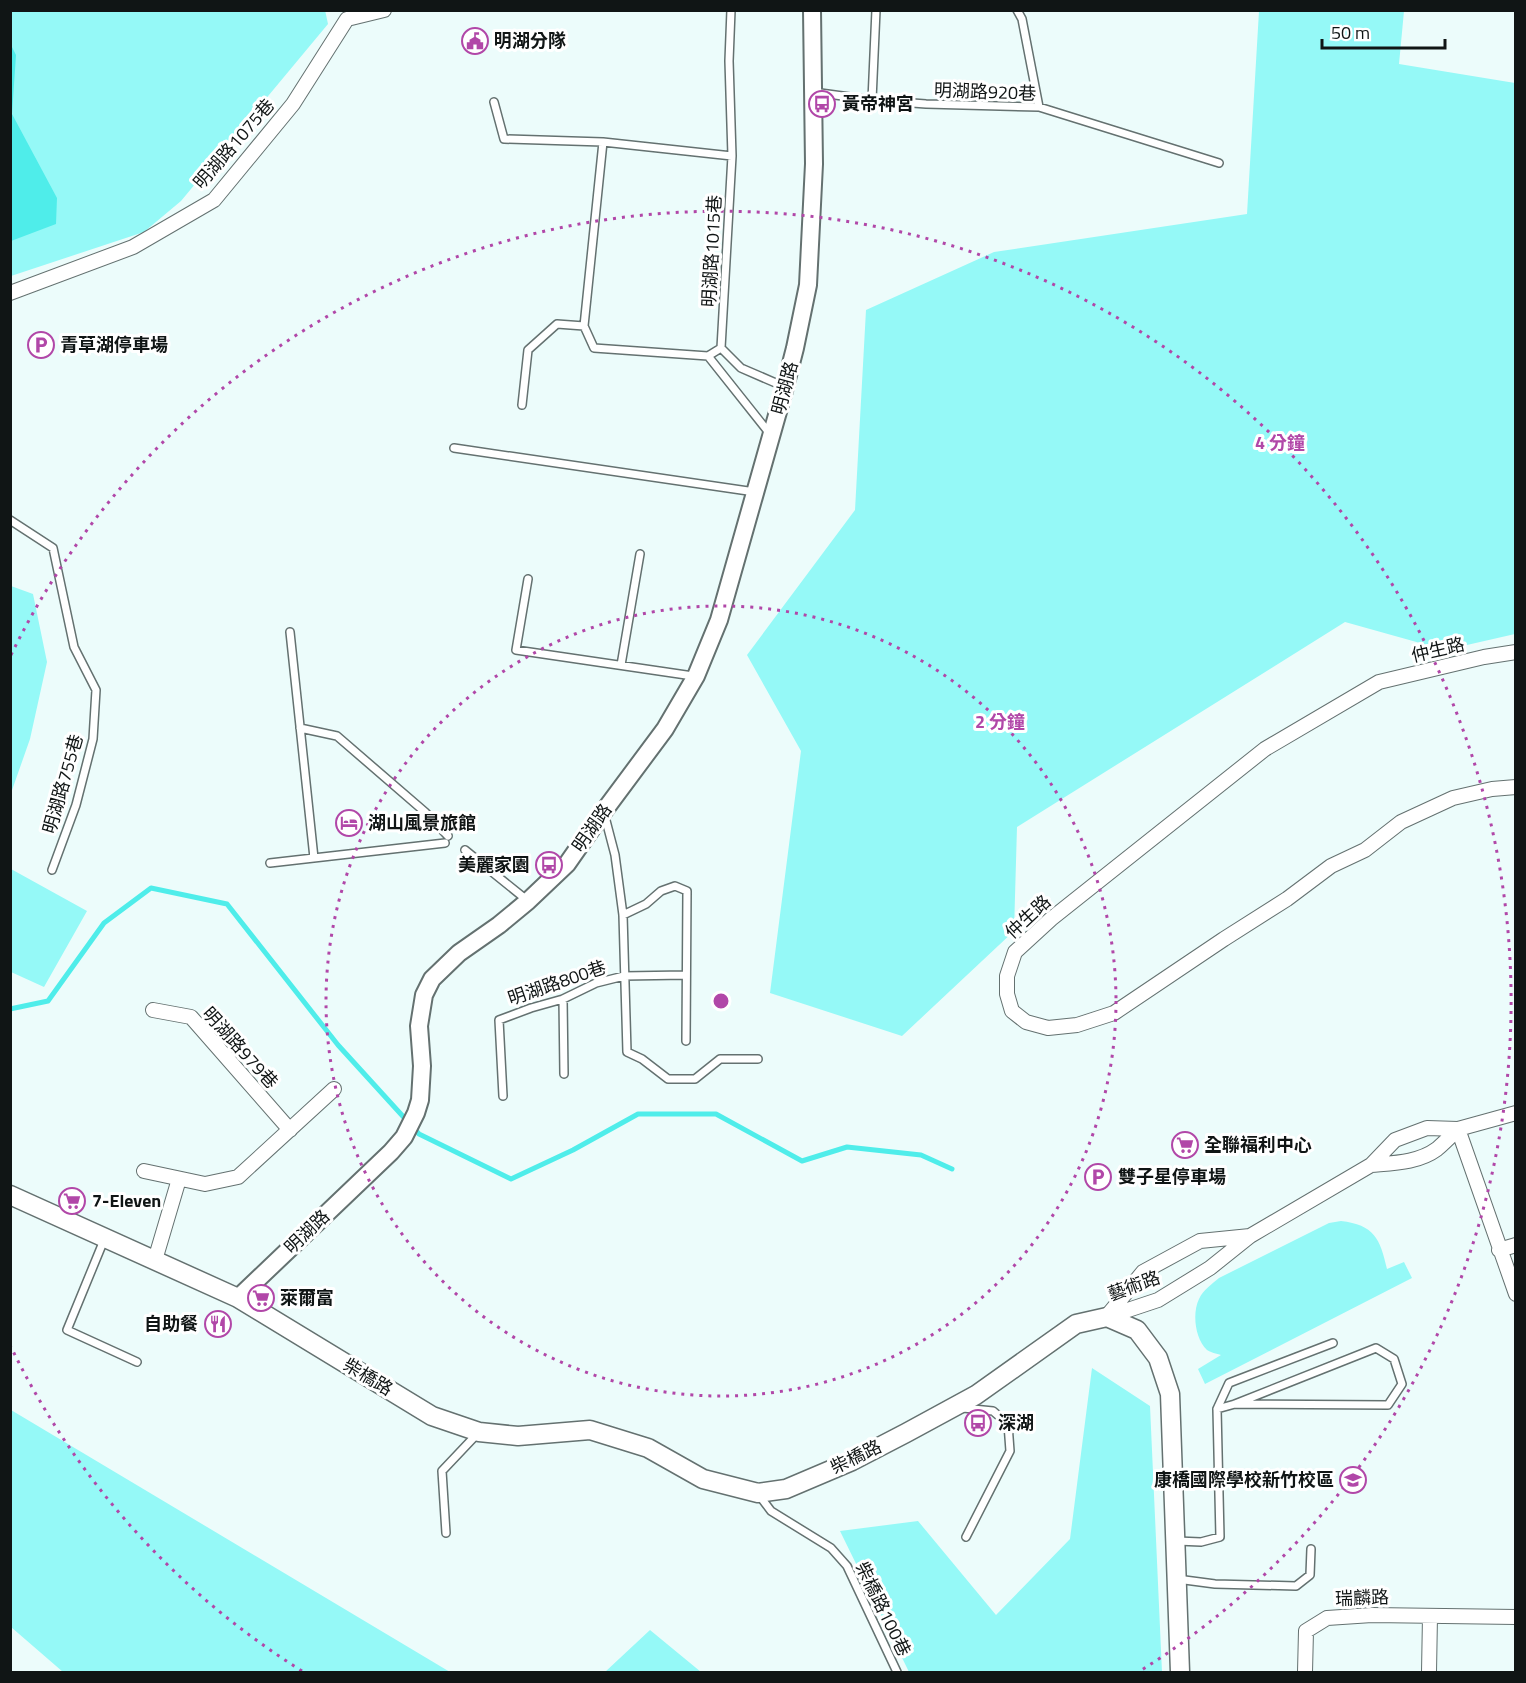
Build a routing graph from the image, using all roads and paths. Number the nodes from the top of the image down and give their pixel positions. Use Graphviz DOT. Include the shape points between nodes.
graph roads {
  1 [pos="384,10"];
  2 [pos="731,10"];
  3 [pos="812,10"];
  4 [pos="876,10"];
  5 [pos="1017,10"];
  6 [pos="346,15"];
  7 [pos="813,92"];
  8 [pos="872,100"];
  9 [pos="494,102"];
  10 [pos="1039,107"];
  11 [pos="603,142"];
  12 [pos="732,156"];
  13 [pos="1219,163"];
  14 [pos="10,292"];
  15 [pos="584,326"];
  16 [pos="721,348"];
  17 [pos="708,357"];
  18 [pos="785,387"];
  19 [pos="522,405"];
  20 [pos="772,435"];
  21 [pos="454,448"];
  22 [pos="755,492"];
  23 [pos="10,520"];
  24 [pos="640,554"];
  25 [pos="528,579"];
  26 [pos="290,632"];
  27 [pos="1515,652"];
  28 [pos="621,665"];
  29 [pos="696,676"];
  30 [pos="300,728"];
  31 [pos="1515,787"];
  32 [pos="604,811"];
  33 [pos="465,850"];
  34 [pos="314,858"];
  35 [pos="270,863"];
  36 [pos="52,870"];
  37 [pos="528,901"];
  38 [pos="622,915"];
  39 [pos="686,975"];
  40 [pos="624,976"];
  41 [pos="563,999"];
  42 [pos="153,1010"];
  43 [pos="686,1041"];
  44 [pos="758,1059"];
  45 [pos="564,1074"];
  46 [pos="333,1089"];
  47 [pos="503,1096"];
  48 [pos="1515,1113"];
  49 [pos="1458,1129"];
  50 [pos="290,1130"];
  51 [pos="1371,1165"];
  52 [pos="144,1171"];
  53 [pos="179,1179"];
  54 [pos="10,1195"];
  55 [pos="1250,1236"];
  56 [pos="105,1237"];
  57 [pos="1515,1245"];
  58 [pos="1499,1250"];
  59 [pos="155,1260"];
  60 [pos="1515,1294"];
  61 [pos="238,1298"];
  62 [pos="1107,1317"];
  63 [pos="1333,1343"];
  64 [pos="137,1362"];
  65 [pos="1235,1404"];
  66 [pos="954,1407"];
  67 [pos="1217,1409"];
  68 [pos="479,1432"];
  69 [pos="758,1493"];
  70 [pos="446,1533"];
  71 [pos="966,1537"];
  72 [pos="1175,1541"];
  73 [pos="1311,1549"];
  74 [pos="1177,1579"];
  75 [pos="1430,1616"];
  76 [pos="1515,1617"];
  77 [pos="897,1672"];
  78 [pos="1180,1672"];
  79 [pos="1305,1672"];
  80 [pos="1429,1672"];
  1 -- 6 [label="street, 明湖路1075巷"];
  2 -- 12 [label="lane, 明湖路1015巷"];
  3 -- 7 [label="street, 明湖路"];
  4 -- 8 [label="lane"];
  5 -- 10 [label="lane"];
  6 -- 14 [label="street, 明湖路1075巷" via="293,104 214,200 133,247"];
  7 -- 8 [label="lane, 明湖路920巷"];
  7 -- 18 [label="street, 明湖路" via="808,285"];
  8 -- 10 [label="lane, 明湖路920巷"];
  9 -- 11 [label="lane" via="504,139"];
  10 -- 13 [label="lane, 明湖路920巷"];
  11 -- 12 [label="lane"];
  11 -- 15 [label="lane"];
  12 -- 16 [label="lane, 明湖路1015巷"];
  15 -- 17 [label="lane" via="594,348"];
  15 -- 19 [label="lane" via="557,324 528,350"];
  16 -- 17 [label="lane"];
  16 -- 18 [label="lane" via="741,368"];
  17 -- 20 [label="lane"];
  18 -- 20 [label="street, 明湖路"];
  20 -- 22 [label="street, 明湖路"];
  21 -- 22 [label="lane"];
  22 -- 29 [label="street, 明湖路" via="719,620"];
  23 -- 36 [label="lane, 明湖路755巷" via="53,548 74,647 96,690 93,739 76,805"];
  24 -- 28 [label="lane"];
  25 -- 28 [label="lane" via="516,650"];
  26 -- 30 [label="lane"];
  27 -- 31 [label="street, 仲生路" via="1379,682 1265,748 1015,952 1007,976 1012,1011 1026,1022 1048,1028 1077,1025 1114,1013 1287,899 1330,866 1365,850 1401,822 1453,798"];
  28 -- 29 [label="lane"];
  29 -- 32 [label="street, 明湖路" via="665,729"];
  30 -- 34 [label="lane"];
  30 -- 34 [label="lane" via="337,736 425,812 447,839"];
  32 -- 37 [label="street, 明湖路" via="567,864"];
  32 -- 38 [label="lane, 明湖路800巷" via="615,855"];
  33 -- 37 [label="lane"];
  34 -- 35 [label="lane"];
  37 -- 61 [label="street, 明湖路" via="459,952 432,979 424,995 419,1026 423,1066 420,1100 404,1137"];
  38 -- 39 [label="lane" via="646,904 661,891 675,886 687,891"];
  38 -- 40 [label="lane, 明湖路800巷"];
  39 -- 40 [label="lane, 明湖路800巷"];
  39 -- 43 [label="lane"];
  40 -- 41 [label="lane, 明湖路800巷" via="596,983"];
  40 -- 44 [label="lane" via="627,1052 668,1078 695,1079 720,1059"];
  41 -- 45 [label="lane"];
  41 -- 47 [label="lane, 明湖路800巷" via="499,1020"];
  42 -- 50 [label="street, 明湖路979巷" via="191,1017"];
  46 -- 50 [label="street"];
  48 -- 49 [label="street, 藝術路"];
  49 -- 51 [label="street, 藝術路" via="1436,1150 1406,1163"];
  49 -- 51 [label="street, 藝術路" via="1427,1128 1395,1140"];
  49 -- 58 [label="street"];
  50 -- 53 [label="street" via="238,1177 205,1185"];
  51 -- 55 [label="street, 藝術路"];
  52 -- 53 [label="street"];
  53 -- 59 [label="street"];
  54 -- 56 [label="main road"];
  55 -- 62 [label="street, 藝術路" via="1210,1268 1158,1300"];
  55 -- 62 [label="street, 藝術路" via="1200,1241 1143,1272"];
  56 -- 59 [label="main road"];
  56 -- 64 [label="lane" via="68,1330"];
  57 -- 58 [label="street"];
  58 -- 60 [label="street"];
  59 -- 61 [label="main road"];
  61 -- 68 [label="main road, 柴橋路" via="432,1416"];
  62 -- 66 [label="main road, 柴橋路" via="1076,1324"];
  62 -- 72 [label="main road" via="1137,1330 1158,1358 1170,1394"];
  63 -- 67 [label="lane" via="1229,1383"];
  65 -- 65 [label="lane" via="1388,1405 1402,1384 1394,1359 1376,1348"];
  65 -- 67 [label="lane"];
  66 -- 69 [label="main road, 柴橋路" via="852,1461 786,1489"];
  66 -- 71 [label="lane" via="993,1411 1008,1424 1010,1451"];
  67 -- 72 [label="lane" via="1220,1537 1201,1542"];
  68 -- 69 [label="main road, 柴橋路" via="518,1436 590,1430 648,1448 703,1479"];
  68 -- 70 [label="lane" via="442,1472"];
  69 -- 77 [label="lane, 柴橋路100巷" via="771,1511 831,1548 847,1566"];
  72 -- 74 [label="main road"];
  73 -- 74 [label="lane" via="1310,1575 1296,1586"];
  74 -- 78 [label="main road"];
  75 -- 76 [label="street, 瑞麟路"];
  75 -- 79 [label="street, 瑞麟路" via="1327,1618 1306,1631"];
  75 -- 80 [label="street"];
}
